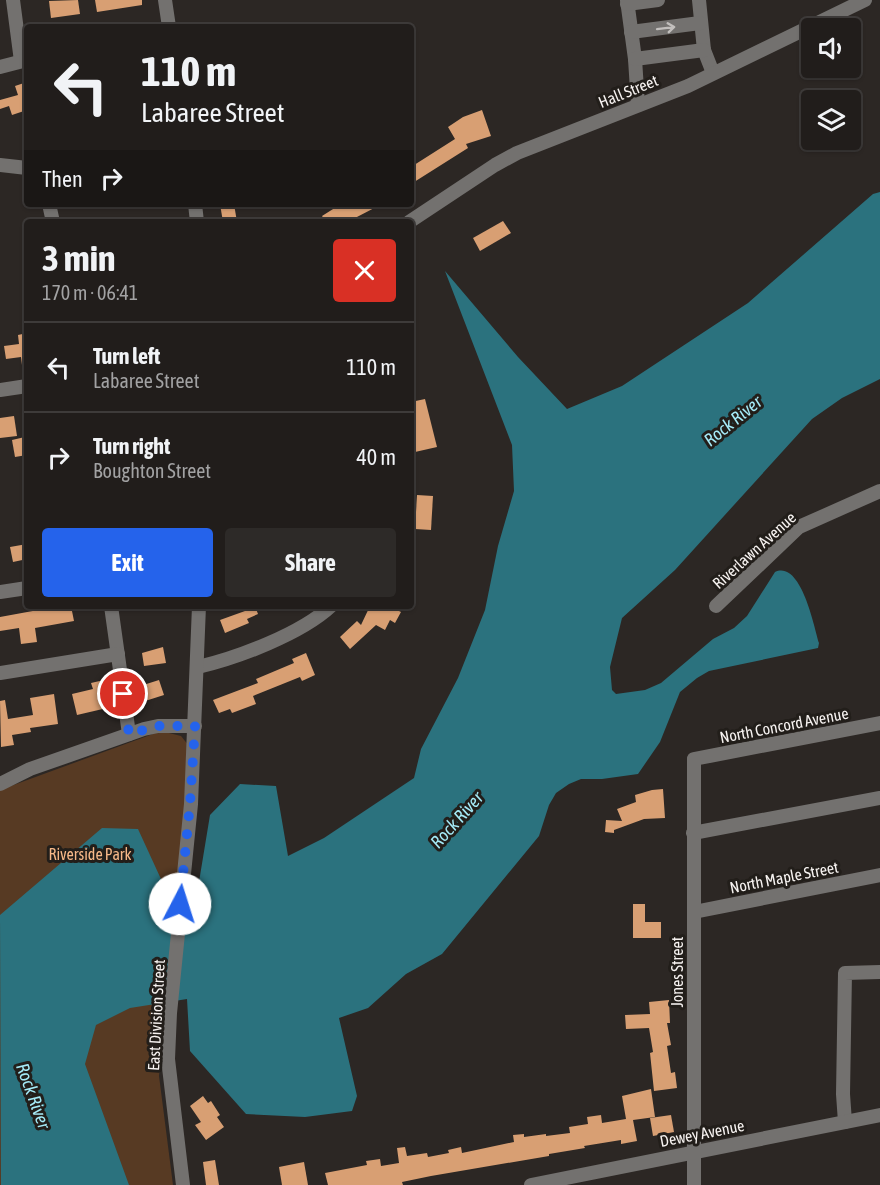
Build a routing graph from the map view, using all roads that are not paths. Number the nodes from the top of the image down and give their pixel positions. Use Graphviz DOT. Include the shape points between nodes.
graph roads {
  1 [pos="13,0"];
  2 [pos="165,0"];
  3 [pos="658,0"];
  4 [pos="699,0"];
  5 [pos="865,0"];
  6 [pos="627,2"];
  7 [pos="169,24"];
  8 [pos="700,24"];
  9 [pos="631,32"];
  10 [pos="704,50"];
  11 [pos="635,59"];
  12 [pos="24,60"];
  13 [pos="0,67"];
  14 [pos="713,73"];
  15 [pos="638,105"];
  16 [pos="0,165"];
  17 [pos="24,168"];
  18 [pos="414,219"];
  19 [pos="24,386"];
  20 [pos="0,390"];
  21 [pos="880,491"];
  22 [pos="24,588"];
  23 [pos="0,592"];
  24 [pos="716,606"];
  25 [pos="111,609"];
  26 [pos="199,609"];
  27 [pos="327,609"];
  28 [pos="118,654"];
  29 [pos="198,667"];
  30 [pos="0,673"];
  31 [pos="880,723"];
  32 [pos="195,726"];
  33 [pos="129,734"];
  34 [pos="694,759"];
  35 [pos="0,784"];
  36 [pos="880,798"];
  37 [pos="693,833"];
  38 [pos="880,875"];
  39 [pos="694,912"];
  40 [pos="880,972"];
  41 [pos="880,1115"];
  42 [pos="845,1122"];
  43 [pos="694,1152"];
  44 [pos="561,1182"];
  45 [pos="183,1185"];
  46 [pos="531,1185"];
  47 [pos="694,1185"];
  1 -- 12 [label="street"];
  2 -- 7 [label="street"];
  3 -- 6 [label="street"];
  4 -- 8 [label="street"];
  5 -- 14 [label="street, Hall Street"];
  6 -- 9 [label="street"];
  9 -- 8 [label="street, one-way"];
  8 -- 10 [label="street"];
  9 -- 11 [label="street"];
  10 -- 11 [label="street"];
  10 -- 14 [label="street"];
  11 -- 15 [label="street"];
  12 -- 13 [label="street"];
  14 -- 15 [label="street, Hall Street"];
  15 -- 18 [label="street, Hall Street" via="517,153"];
  16 -- 17 [label="street"];
  19 -- 20 [label="street"];
  21 -- 24 [label="street, Riverlawn Avenue" via="799,527"];
  22 -- 23 [label="street"];
  25 -- 28 [label="street"];
  26 -- 29 [label="street, East Division Street"];
  27 -- 29 [label="street" via="308,623 231,659"];
  28 -- 30 [label="street"];
  28 -- 33 [label="street"];
  29 -- 32 [label="street, East Division Street"];
  31 -- 34 [label="street, North Concord Avenue"];
  32 -- 33 [label="street" via="158,726"];
  32 -- 45 [label="street, East Division Street" via="168,1059"];
  33 -- 35 [label="street" via="30,769"];
  34 -- 37 [label="street, Jones Street"];
  36 -- 37 [label="street"];
  37 -- 39 [label="street, Jones Street"];
  38 -- 39 [label="street, North Maple Street"];
  39 -- 43 [label="street, Jones Street"];
  40 -- 42 [label="street" via="845,973"];
  41 -- 42 [label="street, Dewey Avenue"];
  42 -- 43 [label="street, Dewey Avenue"];
  43 -- 44 [label="street, Dewey Avenue"];
  43 -- 47 [label="street, Jones Street"];
  44 -- 46 [label="street, Dewey Avenue"];
}
